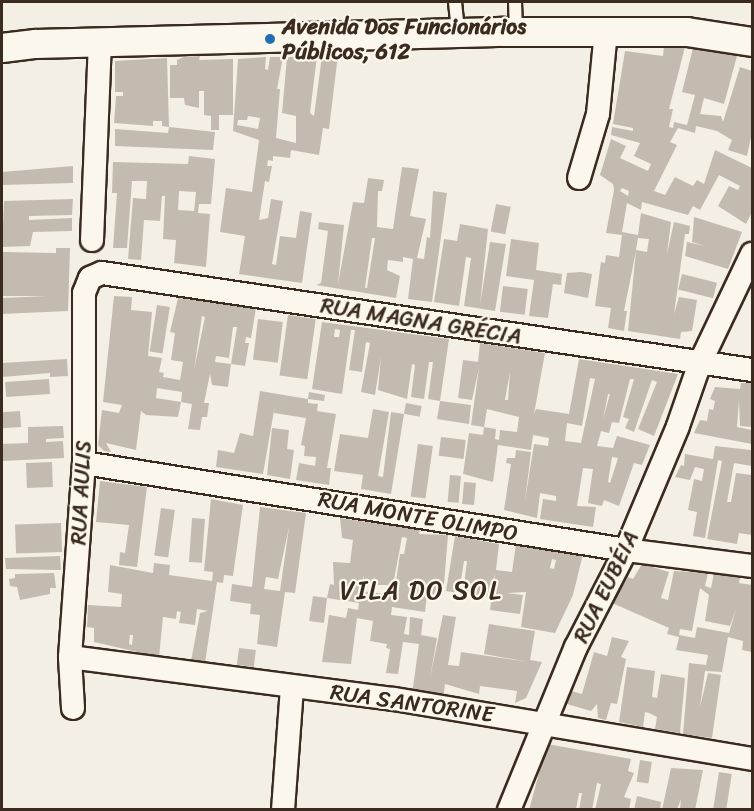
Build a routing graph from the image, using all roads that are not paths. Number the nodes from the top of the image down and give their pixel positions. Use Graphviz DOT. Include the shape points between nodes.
graph roads {
  1 [pos="455,2"];
  2 [pos="515,2"];
  3 [pos="606,31"];
  4 [pos="516,32"];
  5 [pos="458,33"];
  6 [pos="100,42"];
  7 [pos="753,42"];
  8 [pos="2,48"];
  9 [pos="579,178"];
  10 [pos="92,240"];
  11 [pos="753,254"];
  12 [pos="90,278"];
  13 [pos="700,363"];
  14 [pos="753,369"];
  15 [pos="84,463"];
  16 [pos="626,550"];
  17 [pos="753,566"];
  18 [pos="70,657"];
  19 [pos="291,687"];
  20 [pos="73,708"];
  21 [pos="543,723"];
  22 [pos="753,759"];
  23 [pos="283,810"];
  24 [pos="509,810"];
  1 -- 5 [label="lane"];
  2 -- 4 [label="lane"];
  3 -- 4 [label="street"];
  3 -- 7 [label="street" via="714,33"];
  3 -- 9 [label="street" via="598,114"];
  4 -- 5 [label="street"];
  5 -- 6 [label="street"];
  6 -- 8 [label="street"];
  6 -- 10 [label="street"];
  11 -- 13 [label="street, RUA EUBÉIA"];
  12 -- 13 [label="street, RUA MAGNA GRÉCIA" via="102,273"];
  12 -- 15 [label="street, RUA AULIS" via="84,293"];
  13 -- 14 [label="street, RUA MAGNA GRÉCIA"];
  13 -- 16 [label="street, RUA EUBÉIA"];
  15 -- 16 [label="street, RUA MONTE OLIMPO"];
  15 -- 18 [label="street, RUA AULIS"];
  16 -- 17 [label="street, RUA MONTE OLIMPO"];
  16 -- 21 [label="street, RUA EUBÉIA"];
  18 -- 19 [label="street, RUA SANTORINE"];
  18 -- 20 [label="street, RUA AULIS"];
  19 -- 21 [label="street, RUA SANTORINE"];
  19 -- 23 [label="street"];
  21 -- 22 [label="street, RUA SANTORINE"];
  21 -- 24 [label="street, RUA EUBÉIA"];
}
